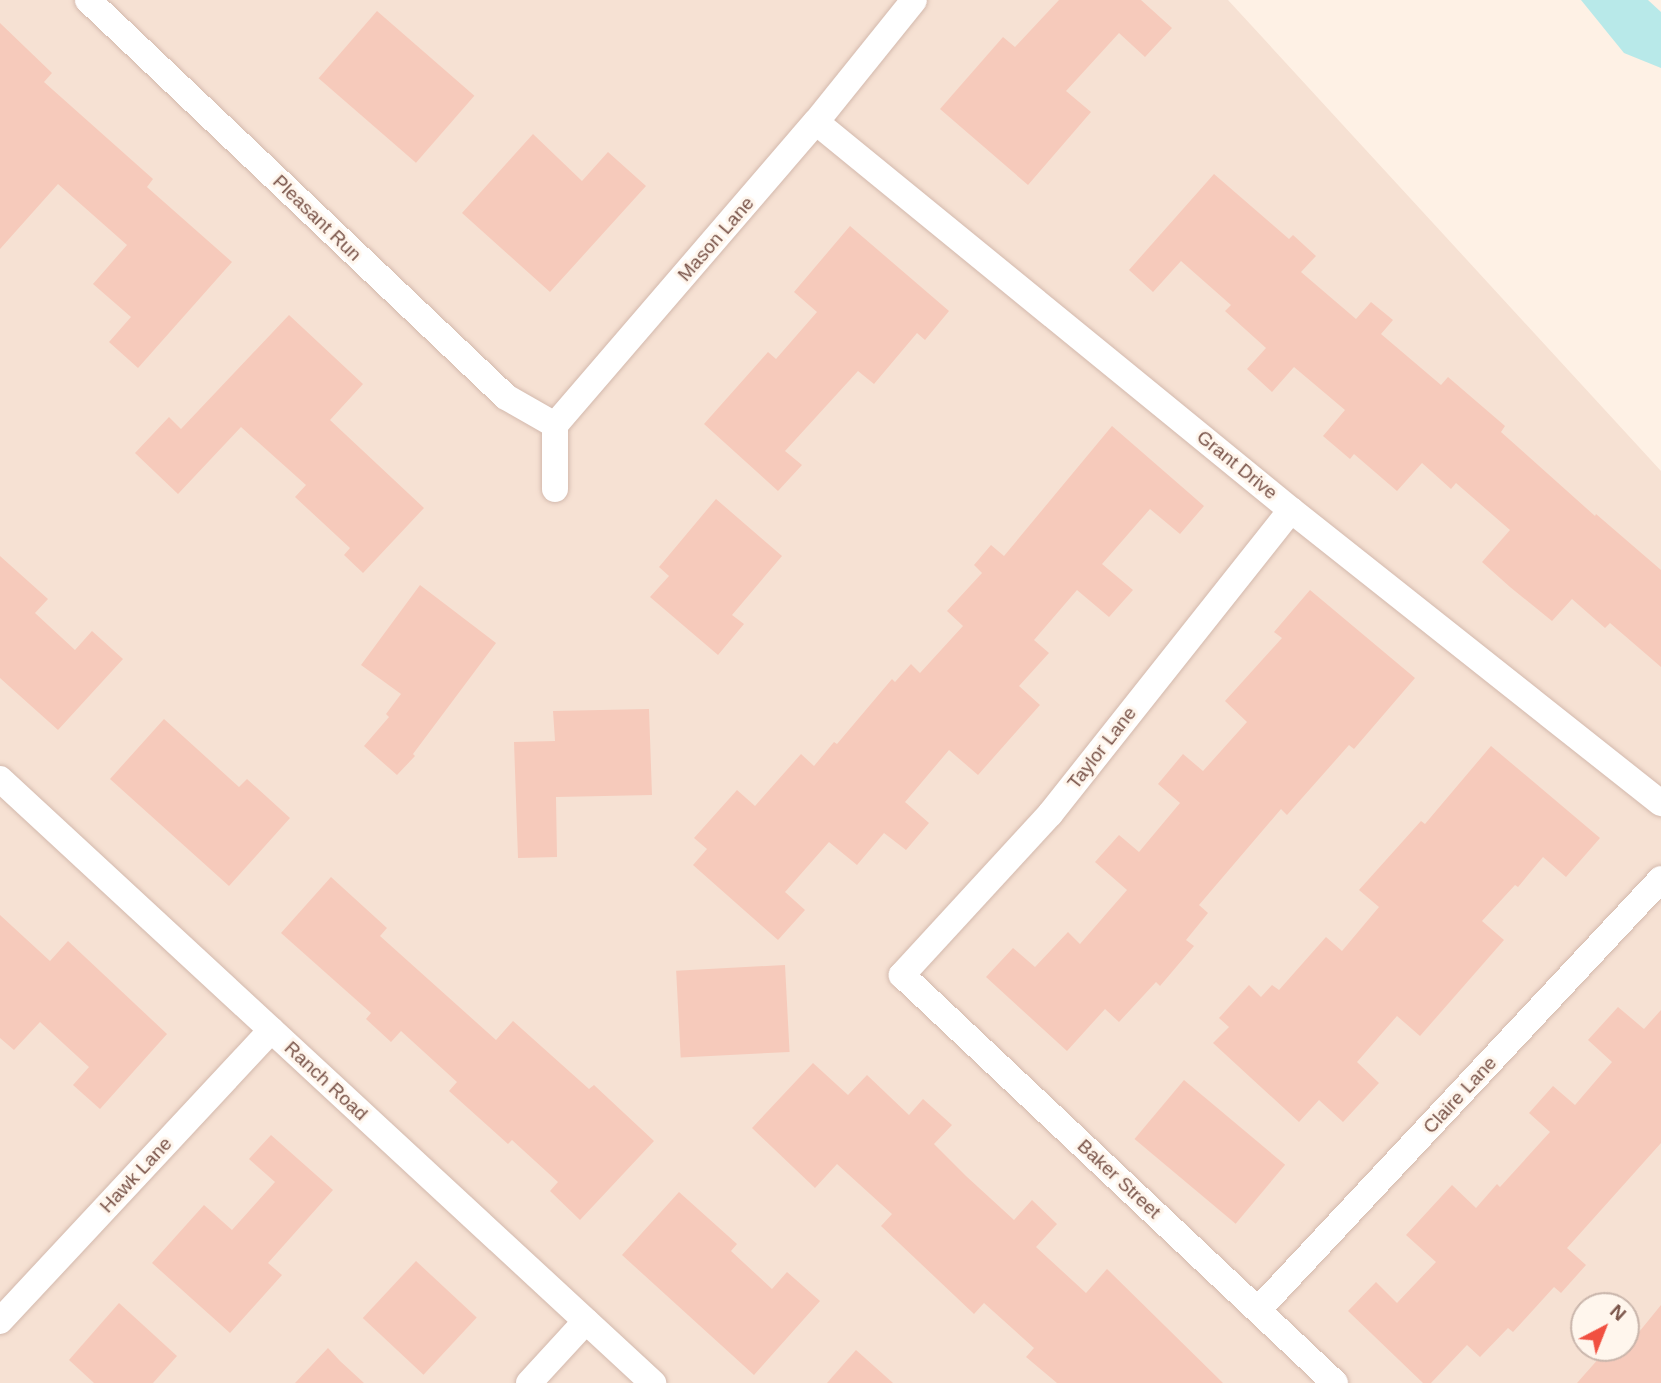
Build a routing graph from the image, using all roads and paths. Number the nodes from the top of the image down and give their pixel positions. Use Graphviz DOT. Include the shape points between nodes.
graph roads {
  1 [pos="88,0"];
  2 [pos="914,0"];
  3 [pos="816,122"];
  4 [pos="555,425"];
  5 [pos="555,489"];
  6 [pos="1291,510"];
  7 [pos="0,779"];
  8 [pos="1661,803"];
  9 [pos="1661,879"];
  10 [pos="902,975"];
  11 [pos="271,1030"];
  12 [pos="1258,1310"];
  13 [pos="0,1321"];
  14 [pos="586,1321"];
  15 [pos="529,1383"];
  16 [pos="653,1383"];
  17 [pos="1335,1383"];
  1 -- 4 [label="street, Pleasant Run" via="506,397"];
  2 -- 3 [label="street, Mason Lane"];
  3 -- 4 [label="street, Mason Lane"];
  3 -- 6 [label="street, Grant Drive"];
  4 -- 5 [label="street"];
  6 -- 8 [label="street, Grant Drive"];
  6 -- 10 [label="street, Taylor Lane" via="1050,814"];
  7 -- 11 [label="street, Ranch Road"];
  9 -- 12 [label="street, Claire Lane"];
  10 -- 12 [label="street, Baker Street"];
  11 -- 13 [label="street, Hawk Lane"];
  11 -- 14 [label="street, Ranch Road"];
  12 -- 17 [label="street, Baker Street"];
  14 -- 15 [label="street"];
  14 -- 16 [label="street, Ranch Road"];
}
